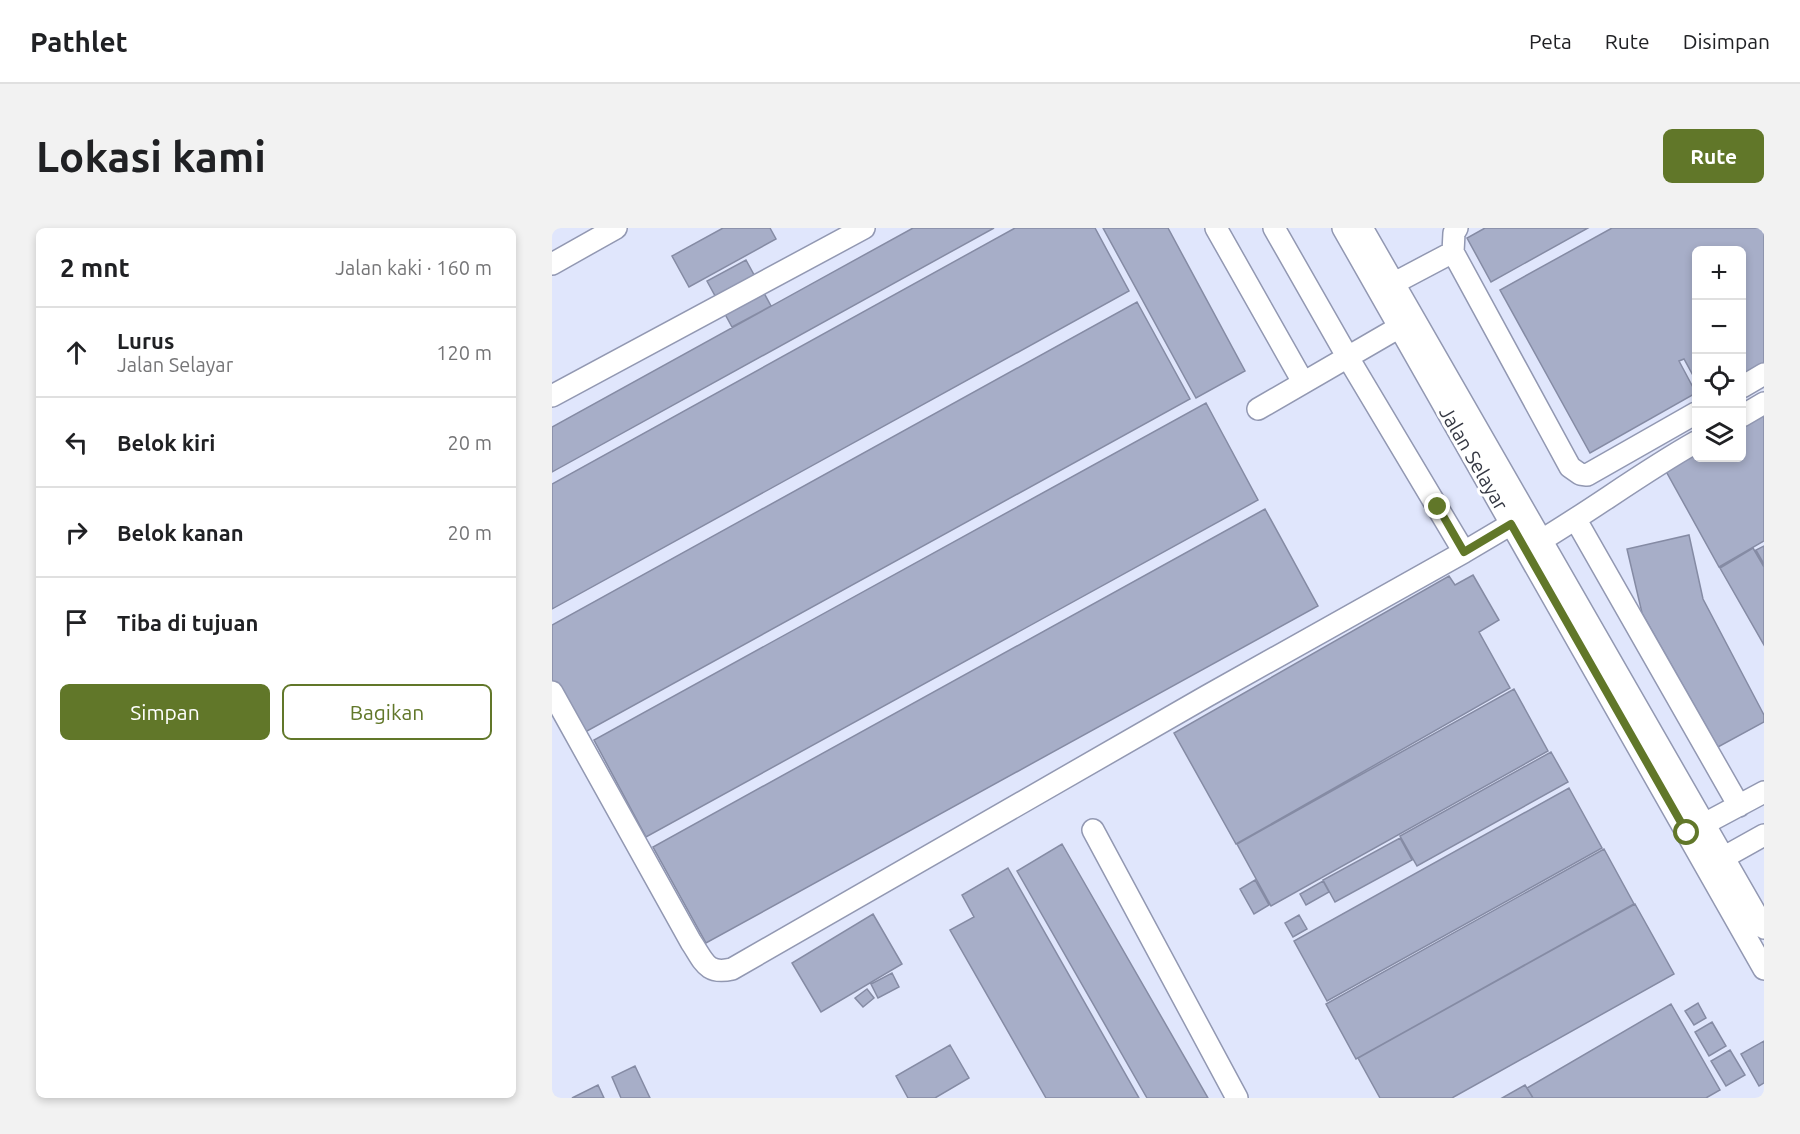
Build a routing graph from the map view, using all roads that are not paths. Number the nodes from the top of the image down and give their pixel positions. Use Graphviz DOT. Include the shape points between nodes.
graph roads {
  1 [pos="616,228"];
  2 [pos="864,228"];
  3 [pos="1216,228"];
  4 [pos="1274,228"];
  5 [pos="1457,228"];
  6 [pos="1350,229"];
  7 [pos="1453,252"];
  8 [pos="552,264"];
  9 [pos="1387,287"];
  10 [pos="1407,322"];
  11 [pos="1347,356"];
  12 [pos="1764,374"];
  13 [pos="1303,382"];
  14 [pos="1746,385"];
  15 [pos="552,396"];
  16 [pos="1764,403"];
  17 [pos="1258,409"];
  18 [pos="1746,414"];
  19 [pos="1692,415"];
  20 [pos="1692,444"];
  21 [pos="1519,519"];
  22 [pos="1576,520"];
  23 [pos="1534,544"];
  24 [pos="1464,552"];
  25 [pos="552,692"];
  26 [pos="1764,792"];
  27 [pos="1739,806"];
  28 [pos="1696,829"];
  29 [pos="1094,830"];
  30 [pos="1764,835"];
  31 [pos="1715,862"];
  32 [pos="1764,928"];
  33 [pos="1764,969"];
  34 [pos="1237,1098"];
  1 -- 8 [label="street"];
  2 -- 15 [label="street"];
  3 -- 13 [label="street"];
  4 -- 11 [label="street"];
  5 -- 7 [label="street"];
  6 -- 9 [label="street, Jalan Selayar"];
  7 -- 9 [label="street"];
  7 -- 19 [label="street" via="1576,472 1587,475"];
  9 -- 10 [label="street, Jalan Selayar"];
  10 -- 11 [label="street"];
  10 -- 21 [label="street, Jalan Selayar"];
  11 -- 13 [label="street"];
  11 -- 24 [label="street"];
  12 -- 14 [label="street"];
  13 -- 17 [label="street"];
  16 -- 18 [label="street"];
  20 -- 22 [label="street" via="1649,468"];
  21 -- 23 [label="street, Jalan Selayar"];
  21 -- 24 [label="street"];
  22 -- 23 [label="street"];
  22 -- 27 [label="street"];
  23 -- 28 [label="street, Jalan Selayar"];
  24 -- 25 [label="street" via="732,969 718,972 709,969 691,942"];
  26 -- 27 [label="street"];
  27 -- 28 [label="street"];
  28 -- 31 [label="street, Jalan Selayar"];
  29 -- 34 [label="street"];
  30 -- 31 [label="street"];
  31 -- 32 [label="street, Jalan Selayar"];
  31 -- 33 [label="street, Jalan Selayar"];
}
